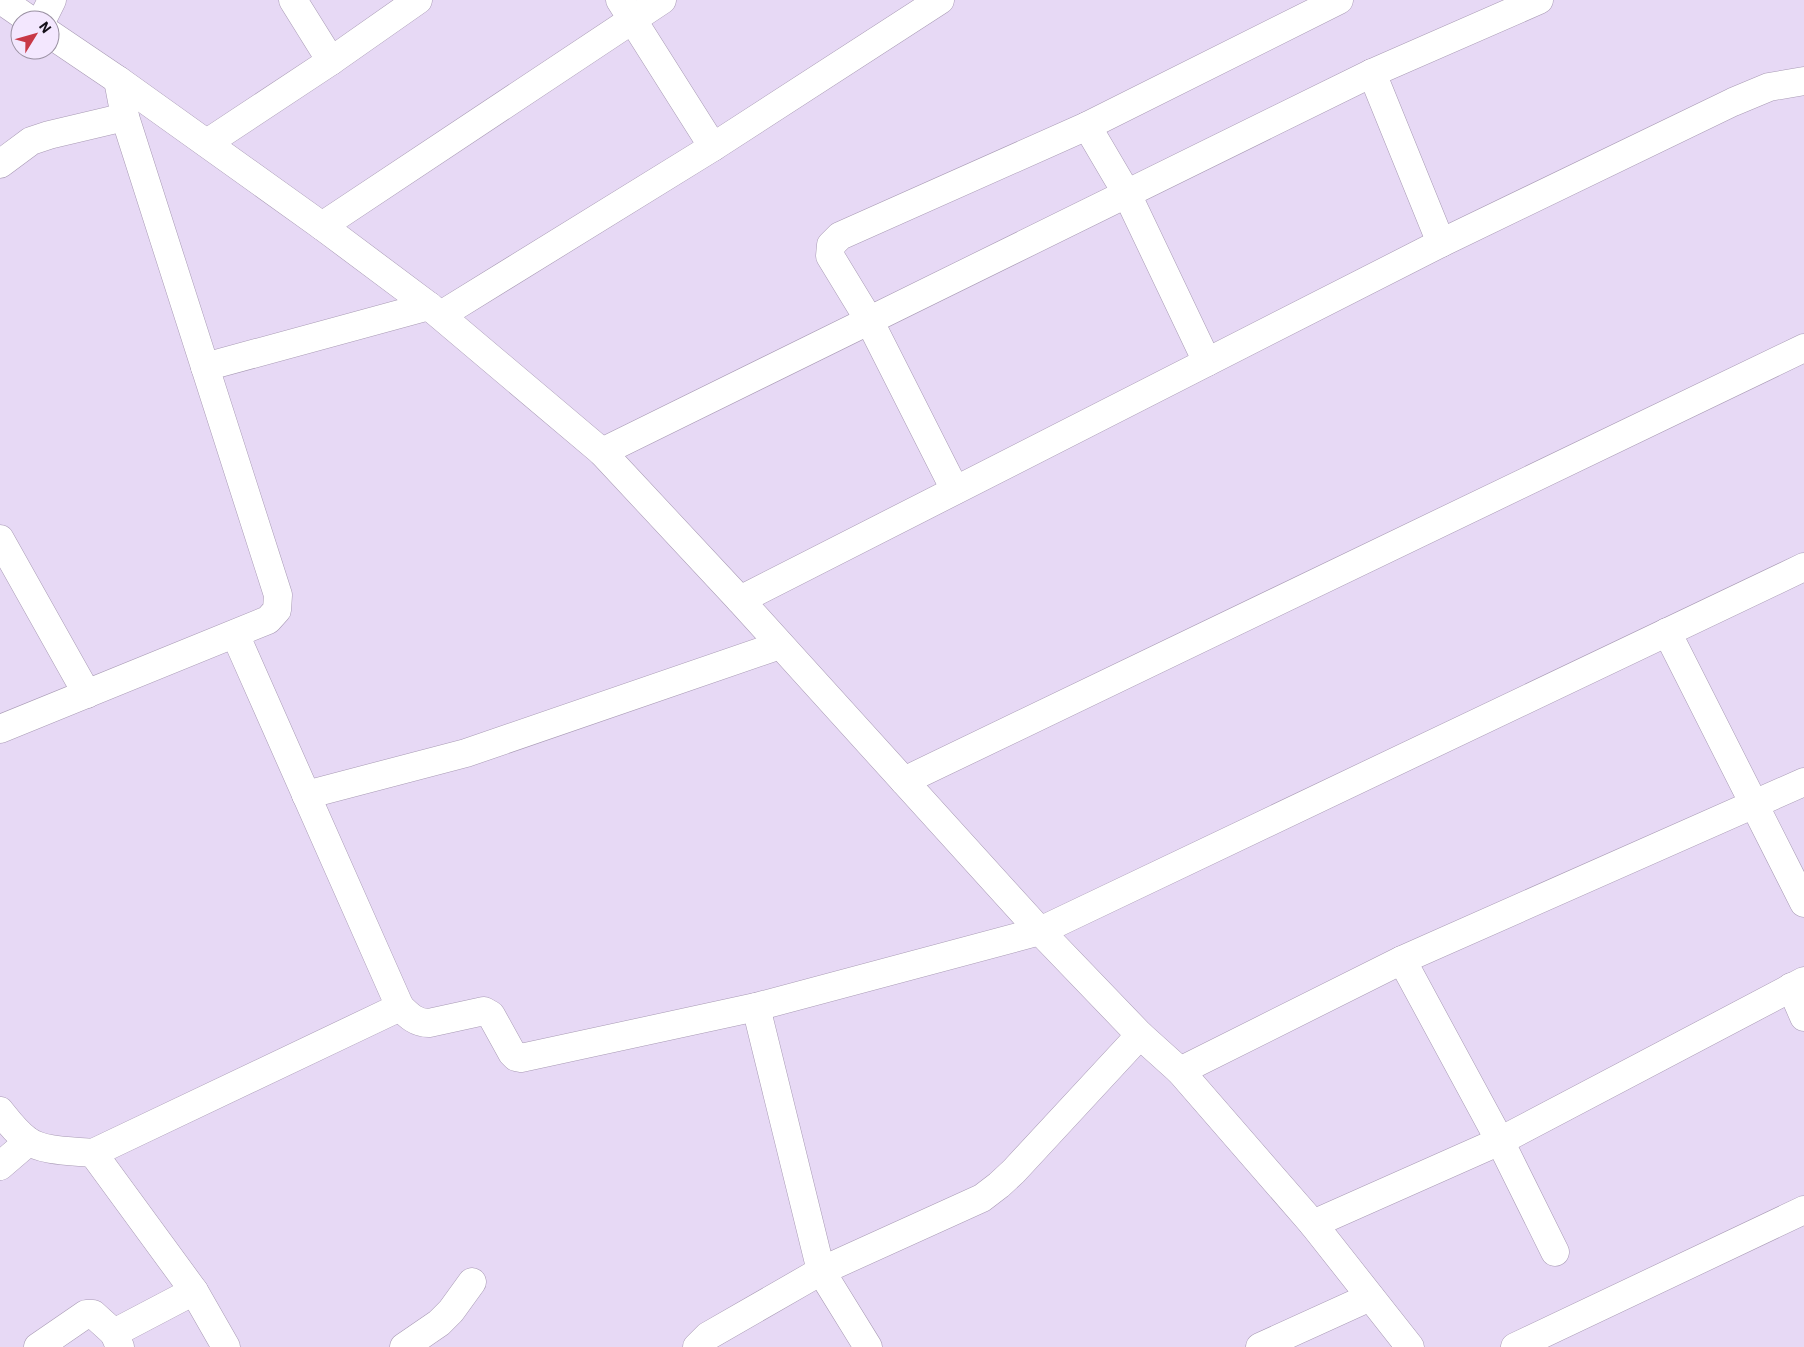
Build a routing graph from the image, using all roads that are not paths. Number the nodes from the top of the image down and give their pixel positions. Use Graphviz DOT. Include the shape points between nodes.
graph roads {
  1 [pos="0,0"];
  2 [pos="293,0"];
  3 [pos="418,0"];
  4 [pos="662,0"];
  5 [pos="940,0"];
  6 [pos="1338,0"];
  7 [pos="1539,0"];
  8 [pos="15,10"];
  9 [pos="627,10"];
  10 [pos="60,41"];
  11 [pos="331,61"];
  12 [pos="1372,73"];
  13 [pos="118,80"];
  14 [pos="1804,81"];
  15 [pos="125,116"];
  16 [pos="1087,126"];
  17 [pos="207,143"];
  18 [pos="713,147"];
  19 [pos="0,164"];
  20 [pos="1127,194"];
  21 [pos="322,226"];
  22 [pos="1441,242"];
  23 [pos="435,311"];
  24 [pos="869,320"];
  25 [pos="1804,348"];
  26 [pos="1207,362"];
  27 [pos="205,367"];
  28 [pos="602,452"];
  29 [pos="955,490"];
  30 [pos="0,539"];
  31 [pos="1804,567"];
  32 [pos="9,579"];
  33 [pos="740,600"];
  34 [pos="1667,632"];
  35 [pos="235,634"];
  36 [pos="780,645"];
  37 [pos="87,694"];
  38 [pos="0,729"];
  39 [pos="904,781"];
  40 [pos="1804,782"];
  41 [pos="306,795"];
  42 [pos="1754,804"];
  43 [pos="1804,903"];
  44 [pos="1040,931"];
  45 [pos="1402,960"];
  46 [pos="1797,984"];
  47 [pos="400,1007"];
  48 [pos="756,1007"];
  49 [pos="1804,1017"];
  50 [pos="1140,1035"];
  51 [pos="1180,1070"];
  52 [pos="0,1110"];
  53 [pos="1500,1141"];
  54 [pos="28,1142"];
  55 [pos="93,1153"];
  56 [pos="0,1166"];
  57 [pos="1804,1210"];
  58 [pos="1313,1224"];
  59 [pos="1554,1252"];
  60 [pos="821,1271"];
  61 [pos="472,1282"];
  62 [pos="194,1291"];
  63 [pos="1370,1297"];
  64 [pos="117,1340"];
  65 [pos="38,1347"];
  66 [pos="226,1347"];
  67 [pos="404,1347"];
  68 [pos="697,1347"];
  69 [pos="868,1347"];
  70 [pos="1260,1347"];
  71 [pos="1410,1347"];
  72 [pos="1515,1347"];
  1 -- 8 [label="street"];
  2 -- 11 [label="street"];
  3 -- 11 [label="street"];
  4 -- 9 [label="street"];
  5 -- 18 [label="street"];
  6 -- 16 [label="street"];
  7 -- 12 [label="street"];
  9 -- 18 [label="street"];
  9 -- 21 [label="street"];
  10 -- 13 [label="street"];
  11 -- 17 [label="street"];
  12 -- 20 [label="street"];
  12 -- 22 [label="street"];
  13 -- 15 [label="street"];
  13 -- 17 [label="street"];
  14 -- 22 [label="street" via="1769,87 1733,102"];
  15 -- 19 [label="street" via="31,141"];
  15 -- 27 [label="street"];
  16 -- 20 [label="street"];
  16 -- 24 [label="street" via="840,236 831,245 830,256"];
  17 -- 21 [label="street"];
  18 -- 23 [label="street"];
  20 -- 24 [label="street"];
  20 -- 26 [label="street"];
  21 -- 23 [label="street"];
  22 -- 26 [label="street"];
  23 -- 27 [label="street"];
  23 -- 28 [label="street"];
  24 -- 28 [label="street"];
  24 -- 29 [label="street"];
  25 -- 39 [label="street"];
  26 -- 29 [label="street"];
  27 -- 35 [label="street" via="278,595 277,610 268,620"];
  28 -- 33 [label="street"];
  29 -- 33 [label="street"];
  30 -- 32 [label="street"];
  31 -- 34 [label="street"];
  32 -- 37 [label="street"];
  33 -- 36 [label="street"];
  34 -- 42 [label="street"];
  34 -- 44 [label="street"];
  35 -- 37 [label="street"];
  35 -- 41 [label="street"];
  36 -- 39 [label="street"];
  36 -- 41 [label="street" via="466,753"];
  37 -- 38 [label="street"];
  39 -- 44 [label="street"];
  40 -- 42 [label="street"];
  41 -- 47 [label="street"];
  42 -- 43 [label="street"];
  42 -- 45 [label="street"];
  44 -- 48 [label="street"];
  44 -- 50 [label="street"];
  45 -- 51 [label="street"];
  45 -- 53 [label="street"];
  46 -- 49 [label="street"];
  46 -- 53 [label="street"];
  47 -- 48 [label="street" via="421,1023 488,1012 512,1053 521,1058"];
  47 -- 55 [label="street"];
  48 -- 60 [label="street"];
  50 -- 51 [label="street"];
  50 -- 60 [label="street" via="999,1185 982,1198"];
  51 -- 58 [label="street"];
  52 -- 54 [label="street"];
  53 -- 58 [label="street"];
  53 -- 59 [label="street"];
  54 -- 55 [label="street" via="45,1148"];
  54 -- 56 [label="street"];
  55 -- 62 [label="street"];
  57 -- 72 [label="street"];
  58 -- 63 [label="street"];
  60 -- 68 [label="street" via="708,1336"];
  60 -- 69 [label="street"];
  61 -- 67 [label="street" via="439,1323"];
  62 -- 64 [label="street"];
  62 -- 66 [label="street"];
  63 -- 70 [label="street"];
  63 -- 71 [label="street"];
  64 -- 65 [label="street" via="93,1314 86,1314"];
}
